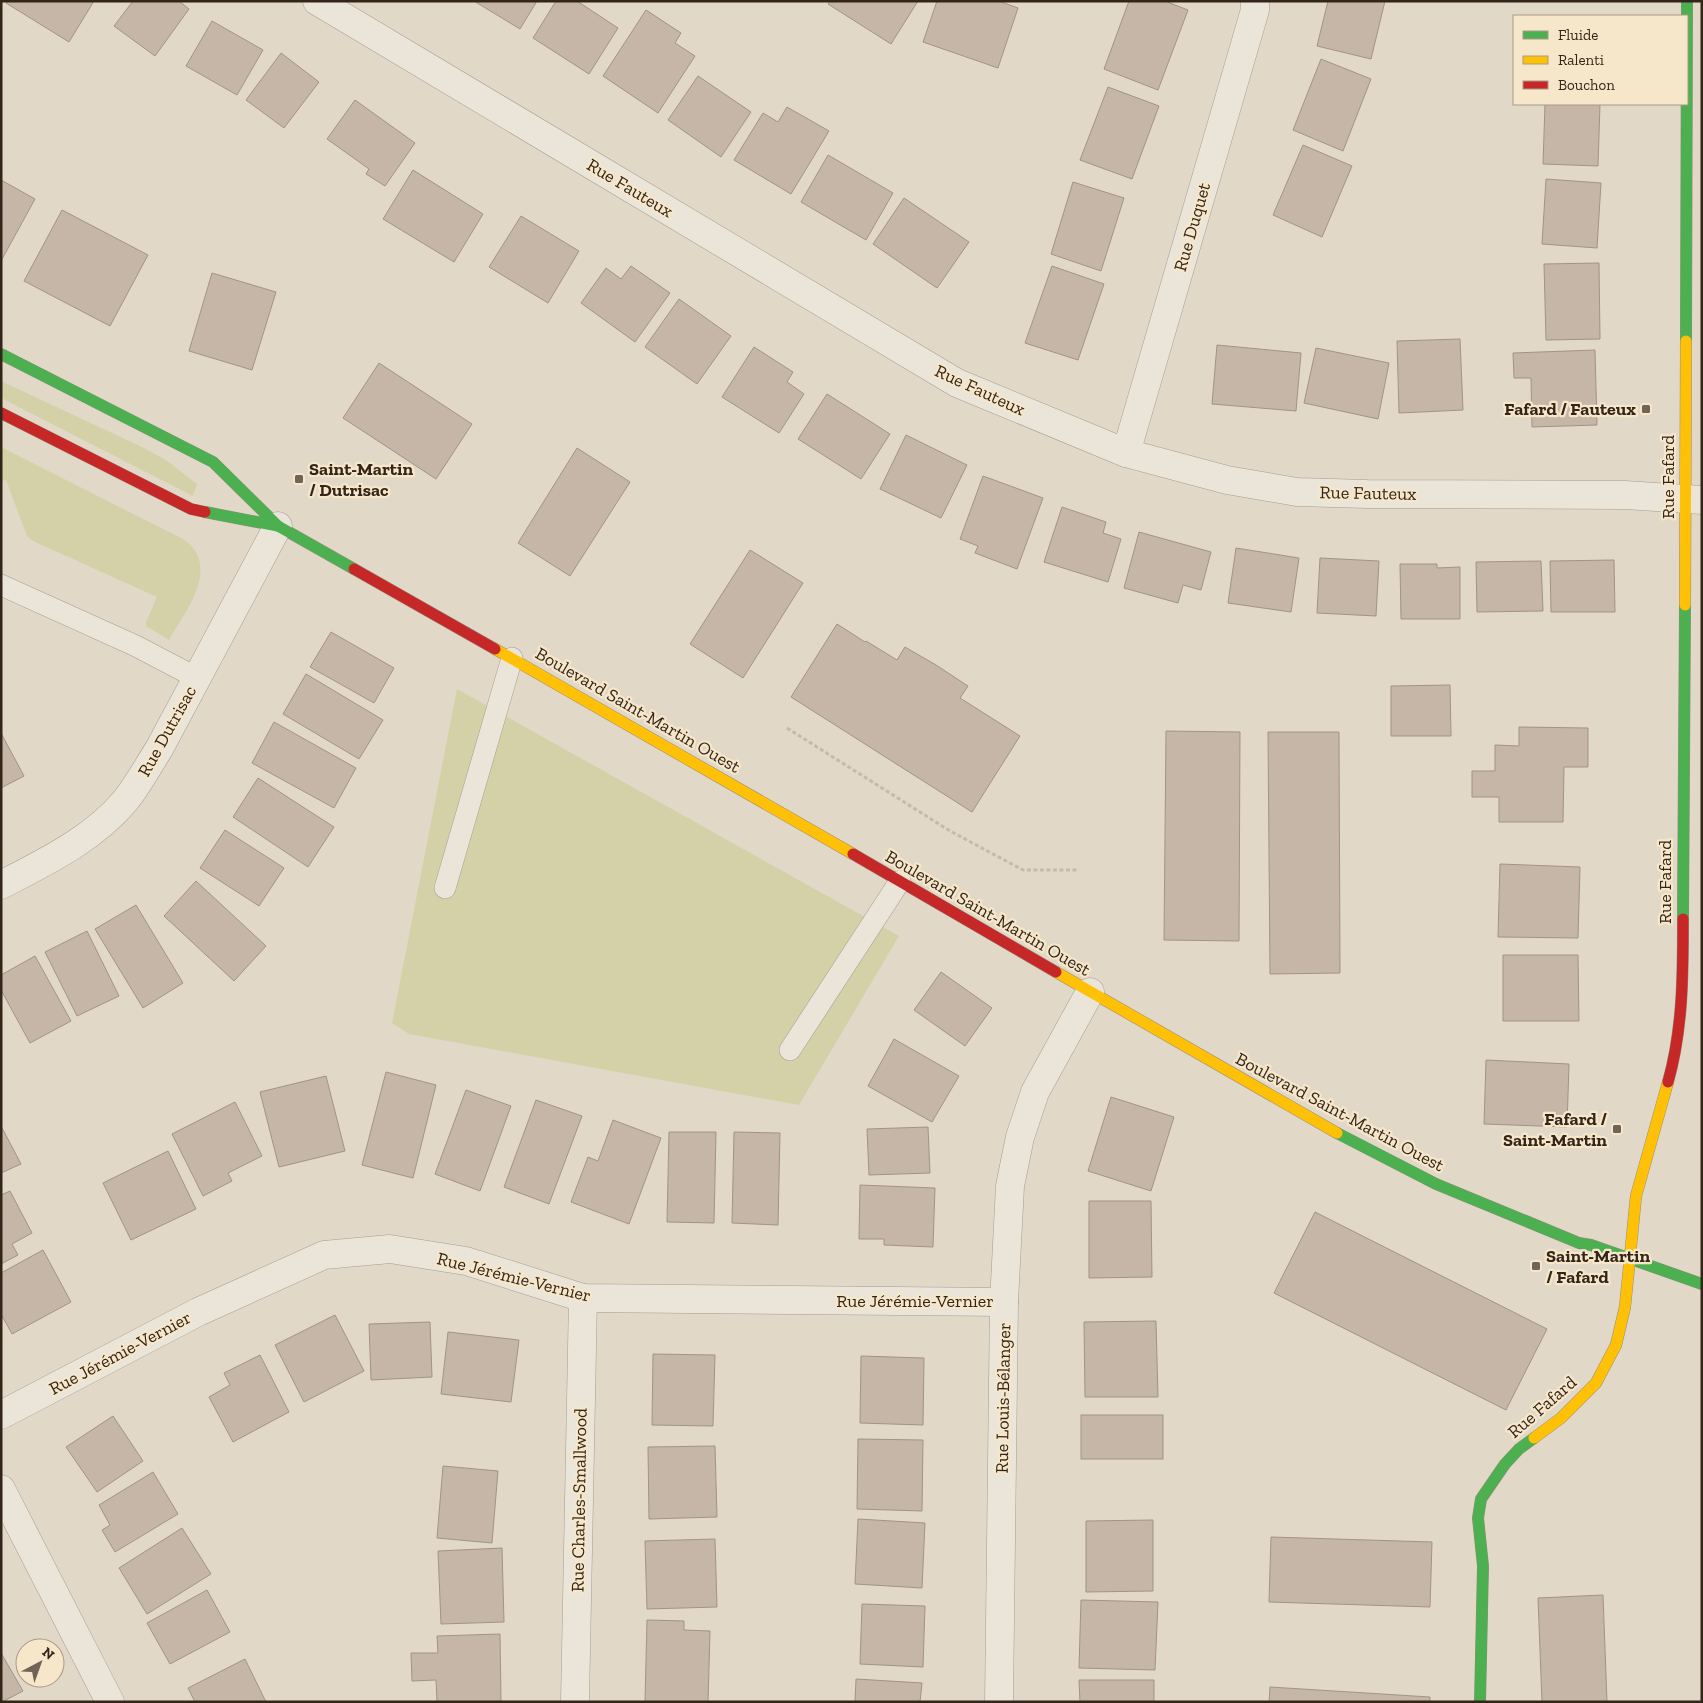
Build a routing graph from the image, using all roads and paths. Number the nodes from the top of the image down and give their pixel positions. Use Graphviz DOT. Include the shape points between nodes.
graph roads {
  1 [pos="317,1"];
  2 [pos="1254,1"];
  3 [pos="1687,1"];
  4 [pos="1695,47"];
  5 [pos="1,354"];
  6 [pos="1,413"];
  7 [pos="1126,453"];
  8 [pos="1693,499"];
  9 [pos="278,526"];
  10 [pos="1,585"];
  11 [pos="512,658"];
  12 [pos="197,678"];
  13 [pos="787,728"];
  14 [pos="1079,870"];
  15 [pos="900,881"];
  16 [pos="1,885"];
  17 [pos="445,888"];
  18 [pos="1090,992"];
  19 [pos="790,1050"];
  20 [pos="1630,1260"];
  21 [pos="1702,1284"];
  22 [pos="583,1298"];
  23 [pos="1004,1302"];
  24 [pos="1,1415"];
  25 [pos="1,1489"];
  26 [pos="110,1702"];
  27 [pos="575,1702"];
  28 [pos="999,1702"];
  29 [pos="1480,1702"];
  1 -- 7 [label="street, Rue Fauteux" via="957,383"];
  2 -- 7 [label="street, Rue Duquet" via="1255,10"];
  3 -- 4 [label="main road, Rue Fafard"];
  4 -- 8 [label="main road, Rue Fafard"];
  5 -- 9 [label="main road, Boulevard Saint-Martin Ouest" via="213,462"];
  6 -- 9 [label="main road, Boulevard Saint-Martin Ouest" via="191,509"];
  7 -- 8 [label="street, Rue Fauteux" via="1227,480 1297,492 1615,495"];
  8 -- 20 [label="main road, Rue Fafard" via="1685,602 1682,1003 1674,1061 1636,1196"];
  9 -- 11 [label="main road, Boulevard Saint-Martin Ouest"];
  9 -- 12 [label="street, Rue Dutrisac"];
  10 -- 12 [label="lane" via="136,646"];
  11 -- 15 [label="main road, Boulevard Saint-Martin Ouest"];
  11 -- 17 [label="lane"];
  12 -- 16 [label="street, Rue Dutrisac" via="139,782 115,811 60,854"];
  13 -- 14 [label="path" via="950,831 1023,870"];
  15 -- 18 [label="main road, Boulevard Saint-Martin Ouest"];
  15 -- 19 [label="lane"];
  18 -- 20 [label="main road, Boulevard Saint-Martin Ouest" via="1400,1167 1477,1202"];
  18 -- 23 [label="street, Rue Louis-Bélanger" via="1035,1092 1020,1137 1010,1186"];
  20 -- 21 [label="main road, Boulevard Saint-Martin Ouest"];
  20 -- 29 [label="main road, Rue Fafard" via="1620,1330 1596,1383 1561,1418 1519,1449 1481,1499 1478,1518 1482,1566"];
  22 -- 23 [label="street, Rue Jérémie-Vernier"];
  22 -- 24 [label="street, Rue Jérémie-Vernier" via="466,1261 390,1249 324,1255 198,1312"];
  22 -- 27 [label="street, Rue Charles-Smallwood"];
  23 -- 28 [label="street, Rue Louis-Bélanger"];
  25 -- 26 [label="street"];
}
